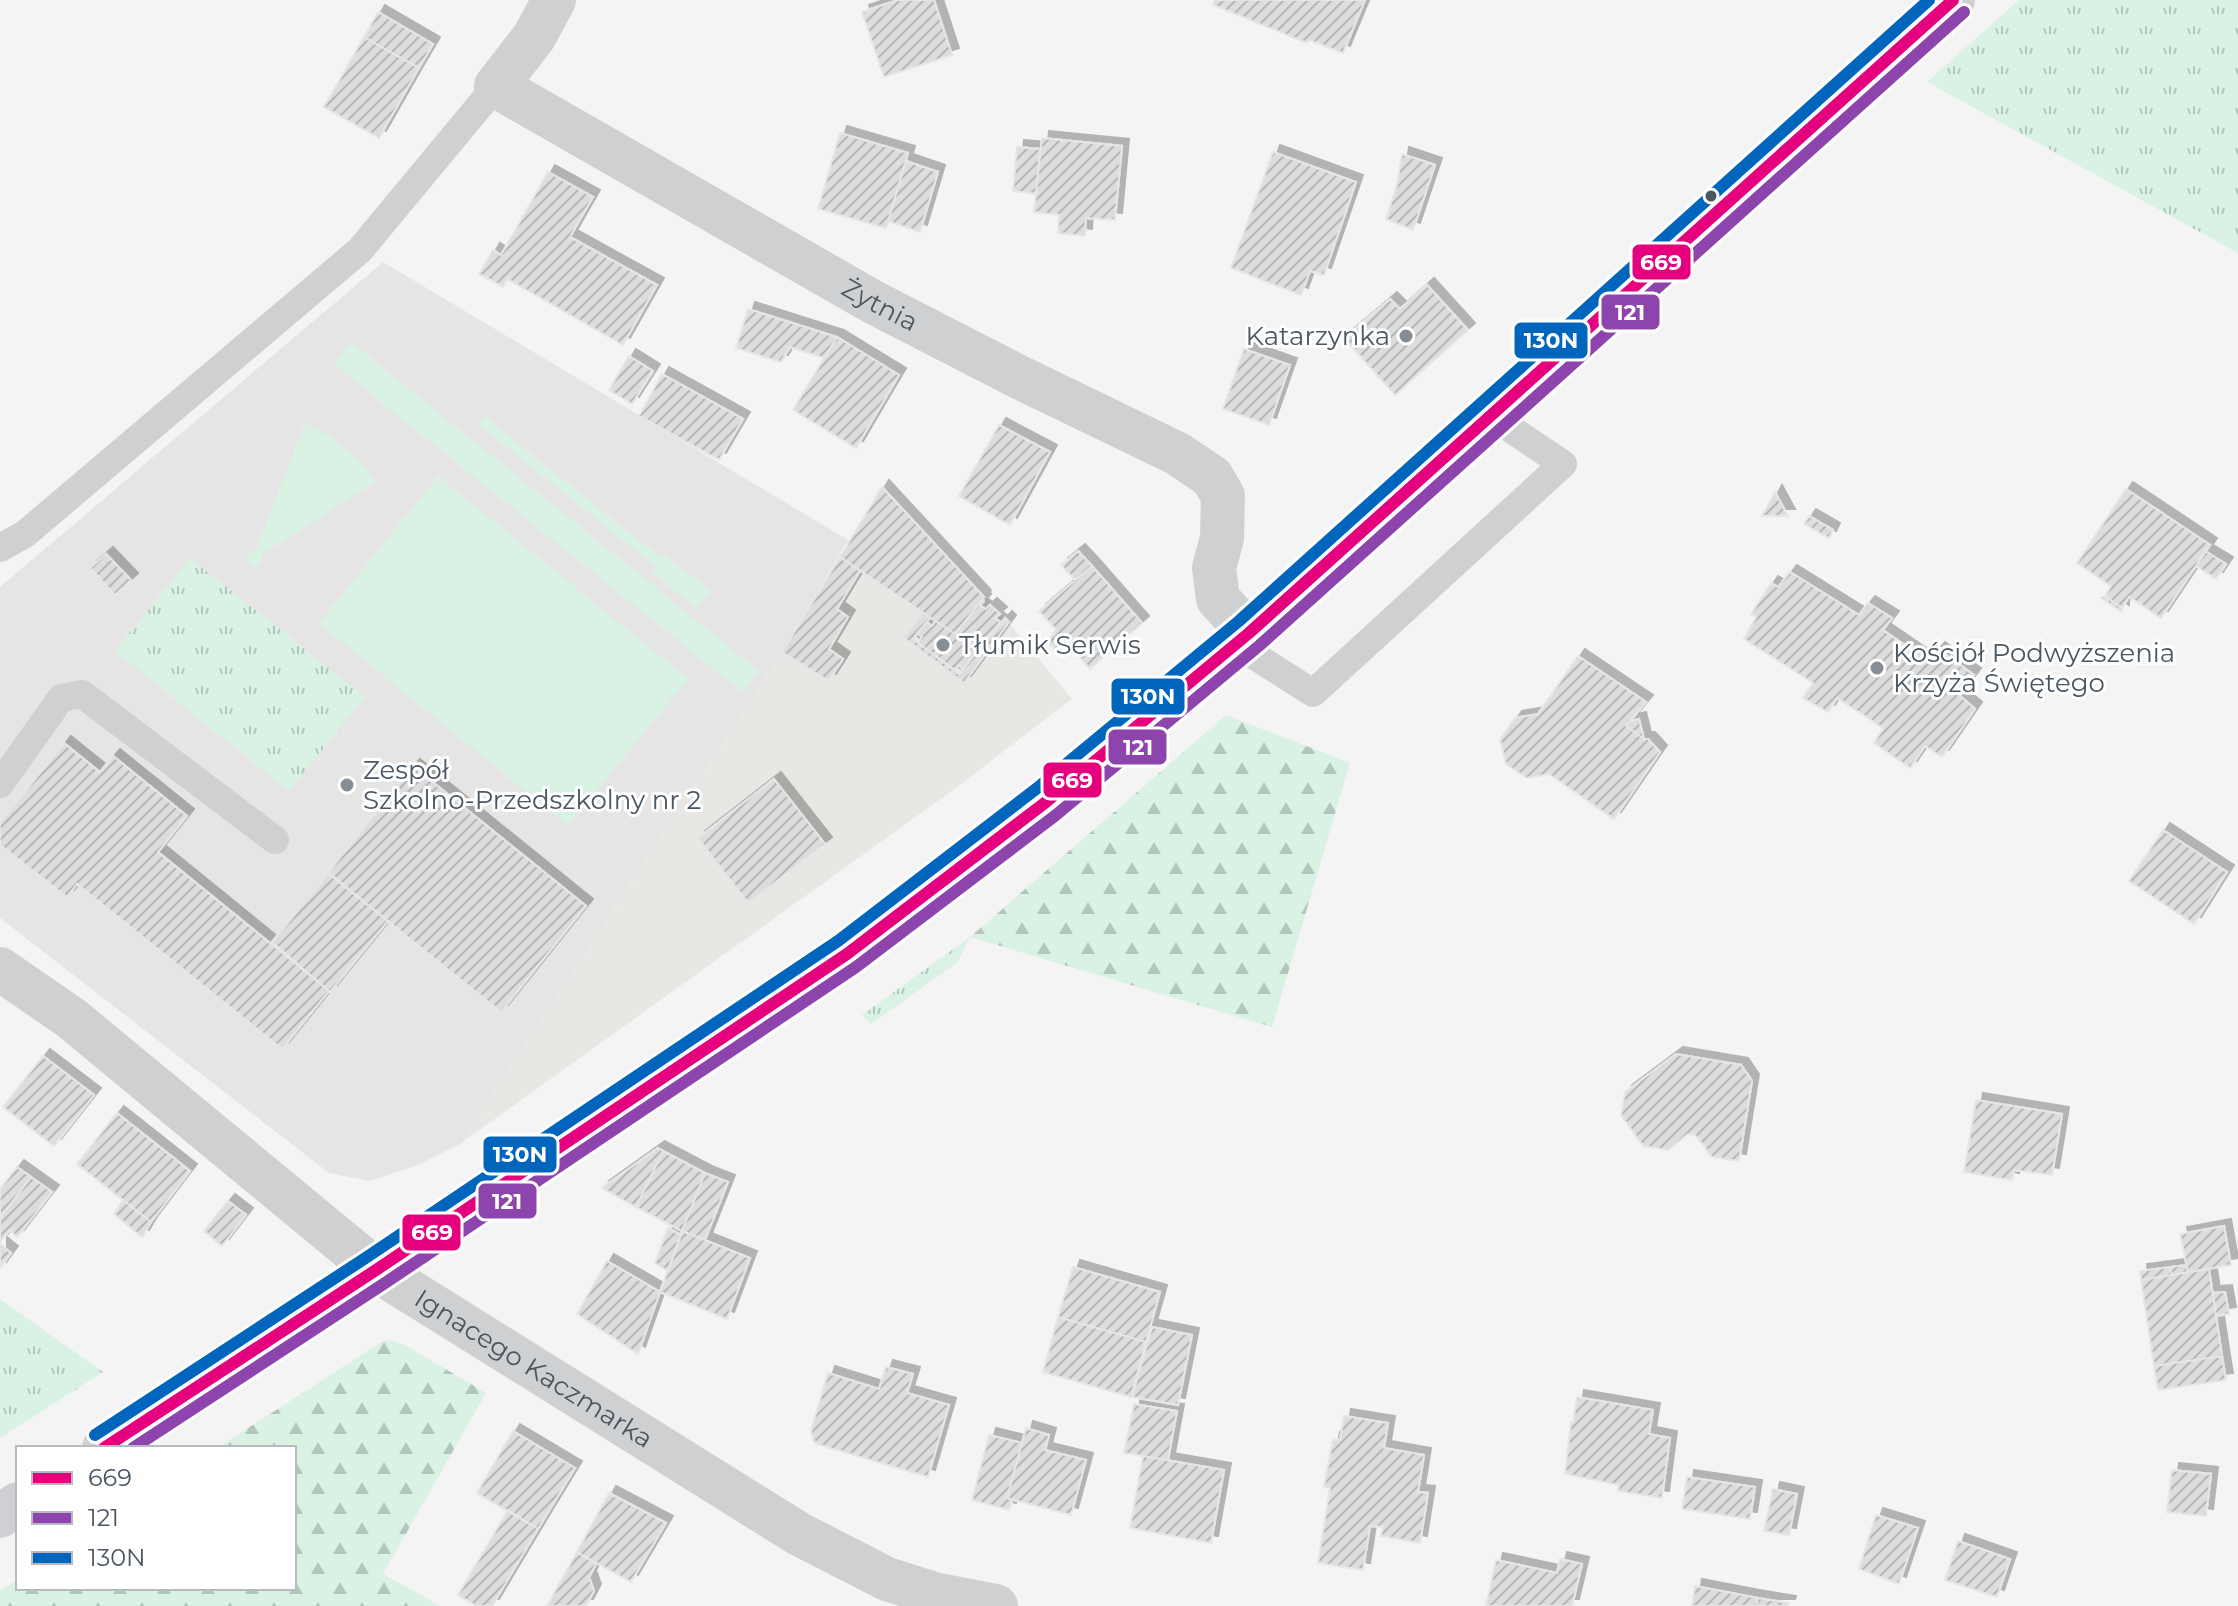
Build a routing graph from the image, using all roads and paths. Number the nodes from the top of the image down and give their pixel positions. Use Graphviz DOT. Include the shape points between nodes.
graph roads {
  1 [pos="554,0"];
  2 [pos="1953,0"];
  3 [pos="496,86"];
  4 [pos="1490,415"];
  5 [pos="0,548"];
  6 [pos="1242,638"];
  7 [pos="0,784"];
  8 [pos="275,840"];
  9 [pos="0,969"];
  10 [pos="376,1270"];
  11 [pos="107,1446"];
  12 [pos="996,1606"];
  1 -- 3 [label="street" via="534,37"];
  2 -- 4 [label="street"];
  3 -- 5 [label="lane" via="360,250 25,534"];
  3 -- 6 [label="street, Żytnia" via="873,302 1178,454 1212,477 1223,496 1222,538 1214,568 1218,599"];
  4 -- 6 [label="street"];
  4 -- 6 [label="lane" via="1563,464 1313,693"];
  6 -- 10 [label="street" via="1046,802 847,954"];
  7 -- 8 [label="lane" via="61,698 82,694"];
  9 -- 10 [label="street, Ignacego Kaczmarka" via="71,1018"];
  10 -- 11 [label="street"];
  10 -- 12 [label="street, Ignacego Kaczmarka" via="799,1534 887,1579"];
}
